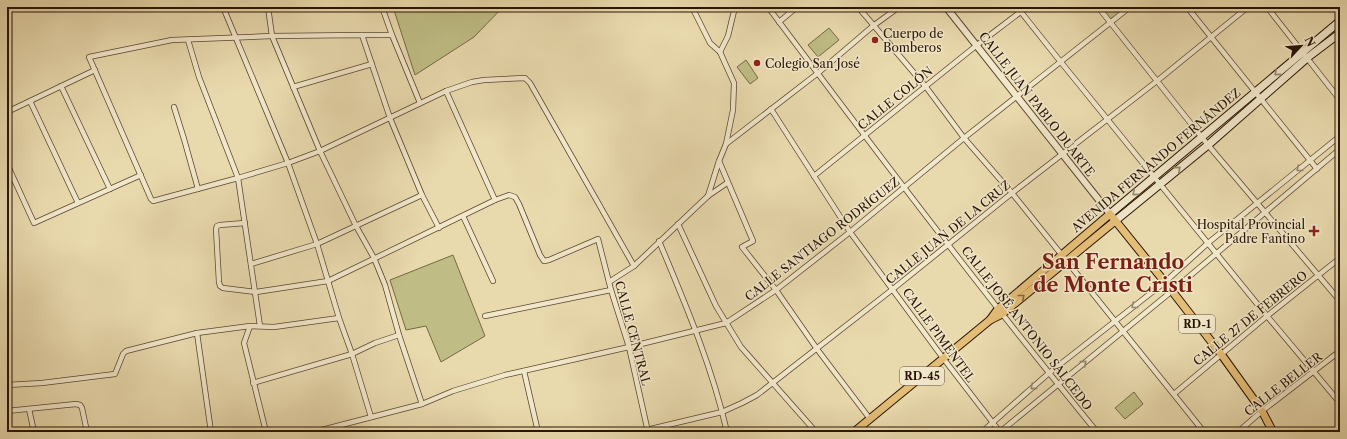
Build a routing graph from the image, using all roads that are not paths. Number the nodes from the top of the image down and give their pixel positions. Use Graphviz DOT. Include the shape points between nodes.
graph roads {
  1 [pos="224,7"];
  2 [pos="268,7"];
  3 [pos="382,7"];
  4 [pos="692,7"];
  5 [pos="735,7"];
  6 [pos="768,7"];
  7 [pos="797,7"];
  8 [pos="858,7"];
  9 [pos="899,7"];
  10 [pos="946,7"];
  11 [pos="1017,7"];
  12 [pos="1027,7"];
  13 [pos="1098,7"];
  14 [pos="1130,7"];
  15 [pos="1187,7"];
  16 [pos="1248,7"];
  17 [pos="1267,7"];
  18 [pos="1022,12"];
  19 [pos="1340,21"];
  20 [pos="779,22"];
  21 [pos="1111,22"];
  22 [pos="873,26"];
  23 [pos="1340,33"];
  24 [pos="362,35"];
  25 [pos="392,35"];
  26 [pos="272,36"];
  27 [pos="1211,36"];
  28 [pos="236,37"];
  29 [pos="188,40"];
  30 [pos="977,45"];
  31 [pos="720,52"];
  32 [pos="1302,52"];
  33 [pos="1308,58"];
  34 [pos="1060,62"];
  35 [pos="372,64"];
  36 [pos="95,70"];
  37 [pos="818,73"];
  38 [pos="1157,81"];
  39 [pos="61,86"];
  40 [pos="293,87"];
  41 [pos="926,87"];
  42 [pos="446,91"];
  43 [pos="1255,92"];
  44 [pos="1017,97"];
  45 [pos="1260,99"];
  46 [pos="1340,100"];
  47 [pos="30,101"];
  48 [pos="420,103"];
  49 [pos="174,107"];
  50 [pos="771,109"];
  51 [pos="7,112"];
  52 [pos="390,118"];
  53 [pos="1107,119"];
  54 [pos="865,135"];
  55 [pos="1201,136"];
  56 [pos="1340,136"];
  57 [pos="964,138"];
  58 [pos="726,144"];
  59 [pos="1208,144"];
  60 [pos="1340,149"];
  61 [pos="320,151"];
  62 [pos="1063,153"];
  63 [pos="1310,160"];
  64 [pos="719,161"];
  65 [pos="288,163"];
  66 [pos="7,164"];
  67 [pos="1317,169"];
  68 [pos="141,175"];
  69 [pos="714,175"];
  70 [pos="725,176"];
  71 [pos="814,176"];
  72 [pos="1154,177"];
  73 [pos="238,178"];
  74 [pos="727,183"];
  75 [pos="1160,184"];
  76 [pos="904,188"];
  77 [pos="110,189"];
  78 [pos="198,189"];
  79 [pos="1012,193"];
  80 [pos="422,195"];
  81 [pos="708,196"];
  82 [pos="495,200"];
  83 [pos="78,203"];
  84 [pos="1257,203"];
  85 [pos="1266,212"];
  86 [pos="1110,214"];
  87 [pos="463,216"];
  88 [pos="1115,221"];
  89 [pos="245,223"];
  90 [pos="678,224"];
  91 [pos="356,226"];
  92 [pos="440,228"];
  93 [pos="850,232"];
  94 [pos="659,241"];
  95 [pos="1208,243"];
  96 [pos="317,244"];
  97 [pos="948,244"];
  98 [pos="1216,252"];
  99 [pos="1061,254"];
  100 [pos="374,258"];
  101 [pos="1340,258"];
  102 [pos="1067,261"];
  103 [pos="251,264"];
  104 [pos="634,266"];
  105 [pos="1318,275"];
  106 [pos="328,281"];
  107 [pos="493,281"];
  108 [pos="609,282"];
  109 [pos="1165,282"];
  110 [pos="893,289"];
  111 [pos="611,290"];
  112 [pos="776,290"];
  113 [pos="1172,291"];
  114 [pos="256,292"];
  115 [pos="1340,301"];
  116 [pos="1000,312"];
  117 [pos="486,316"];
  118 [pos="1267,316"];
  119 [pos="339,318"];
  120 [pos="1115,321"];
  121 [pos="726,323"];
  122 [pos="250,326"];
  123 [pos="260,326"];
  124 [pos="696,330"];
  125 [pos="1122,331"];
  126 [pos="197,333"];
  127 [pos="399,335"];
  128 [pos="629,347"];
  129 [pos="817,349"];
  130 [pos="1340,351"];
  131 [pos="352,354"];
  132 [pos="1221,354"];
  133 [pos="943,358"];
  134 [pos="524,371"];
  135 [pos="1314,372"];
  136 [pos="1049,373"];
  137 [pos="254,383"];
  138 [pos="773,383"];
  139 [pos="7,385"];
  140 [pos="1058,385"];
  141 [pos="1174,394"];
  142 [pos="1340,403"];
  143 [pos="422,404"];
  144 [pos="29,409"];
  145 [pos="7,410"];
  146 [pos="1262,411"];
  147 [pos="722,412"];
  148 [pos="371,417"];
  149 [pos="870,419"];
  150 [pos="992,423"];
  151 [pos="322,431"];
  152 [pos="648,431"];
  153 [pos="34,432"];
  154 [pos="87,432"];
  155 [pos="211,432"];
  156 [pos="266,432"];
  157 [pos="314,432"];
  158 [pos="538,432"];
  159 [pos="638,432"];
  160 [pos="727,432"];
  161 [pos="816,432"];
  162 [pos="854,432"];
  163 [pos="982,432"];
  164 [pos="1000,432"];
  165 [pos="1096,432"];
  166 [pos="1204,432"];
  167 [pos="1238,432"];
  168 [pos="1272,432"];
  1 -- 28 [label="street"];
  2 -- 26 [label="street"];
  3 -- 25 [label="street"];
  4 -- 31 [label="street" via="710,43"];
  5 -- 31 [label="street" via="728,36"];
  6 -- 20 [label="street, CALLE JOSÉ ANTONIO SALCEDO"];
  7 -- 20 [label="street"];
  8 -- 22 [label="street"];
  9 -- 22 [label="street"];
  10 -- 30 [label="street, CALLE JUAN PABLO DUARTE / RD-1"];
  11 -- 18 [label="street"];
  12 -- 18 [label="street, CALLE COLÓN"];
  13 -- 21 [label="street"];
  14 -- 21 [label="street, CALLE SANTIAGO RODRÍGUEZ"];
  15 -- 27 [label="street"];
  16 -- 27 [label="street, CALLE JUAN DE LA CRUZ"];
  17 -- 32 [label="street"];
  18 -- 30 [label="street, CALLE COLÓN"];
  18 -- 34 [label="street"];
  19 -- 32 [label="main road, AVENIDA FERNANDO FERNÁNDEZ / RD-45"];
  20 -- 37 [label="street, CALLE JOSÉ ANTONIO SALCEDO"];
  21 -- 34 [label="street, CALLE SANTIAGO RODRÍGUEZ"];
  21 -- 38 [label="street"];
  22 -- 37 [label="street"];
  22 -- 41 [label="street"];
  23 -- 33 [label="main road, AVENIDA FERNANDO FERNÁNDEZ / RD-45"];
  24 -- 25 [label="street"];
  24 -- 26 [label="street"];
  24 -- 35 [label="street"];
  25 -- 48 [label="street"];
  26 -- 28 [label="street"];
  26 -- 40 [label="street"];
  27 -- 38 [label="street, CALLE JUAN DE LA CRUZ"];
  27 -- 43 [label="street"];
  28 -- 29 [label="street"];
  28 -- 65 [label="street"];
  29 -- 36 [label="street" via="172,40 89,57"];
  29 -- 73 [label="street" via="199,77"];
  30 -- 41 [label="street, CALLE COLÓN"];
  30 -- 44 [label="street, CALLE JUAN PABLO DUARTE / RD-1"];
  31 -- 58 [label="street" via="734,83 733,110"];
  32 -- 33 [label="street"];
  32 -- 43 [label="main road, AVENIDA FERNANDO FERNÁNDEZ / RD-45, one-way"];
  33 -- 45 [label="main road, AVENIDA FERNANDO FERNÁNDEZ / RD-45"];
  33 -- 46 [label="street"];
  34 -- 44 [label="street, CALLE SANTIAGO RODRÍGUEZ"];
  34 -- 53 [label="street"];
  35 -- 40 [label="street"];
  35 -- 52 [label="street"];
  36 -- 39 [label="street"];
  36 -- 68 [label="street"];
  37 -- 50 [label="street"];
  37 -- 54 [label="street, CALLE JOSÉ ANTONIO SALCEDO"];
  38 -- 53 [label="street, CALLE JUAN DE LA CRUZ"];
  38 -- 55 [label="street"];
  39 -- 47 [label="street"];
  39 -- 77 [label="street"];
  40 -- 61 [label="street"];
  41 -- 54 [label="street, CALLE COLÓN"];
  41 -- 57 [label="street"];
  42 -- 48 [label="street"];
  42 -- 82 [label="street"];
  42 -- 104 [label="street" via="484,80 525,78"];
  43 -- 45 [label="street"];
  43 -- 55 [label="main road, AVENIDA FERNANDO FERNÁNDEZ / RD-45"];
  44 -- 57 [label="street, CALLE SANTIAGO RODRÍGUEZ"];
  44 -- 62 [label="street, CALLE JUAN PABLO DUARTE / RD-1"];
  45 -- 59 [label="main road, AVENIDA FERNANDO FERNÁNDEZ / RD-45"];
  45 -- 63 [label="street"];
  47 -- 51 [label="street"];
  47 -- 83 [label="street"];
  48 -- 52 [label="street"];
  49 -- 78 [label="street"];
  50 -- 58 [label="street"];
  50 -- 71 [label="street, CALLE PIMENTEL"];
  52 -- 61 [label="street"];
  52 -- 80 [label="street"];
  53 -- 62 [label="street, CALLE JUAN DE LA CRUZ"];
  53 -- 72 [label="street"];
  54 -- 71 [label="street, CALLE COLÓN"];
  54 -- 76 [label="street, CALLE JOSÉ ANTONIO SALCEDO"];
  55 -- 59 [label="street"];
  55 -- 72 [label="main road, AVENIDA FERNANDO FERNÁNDEZ / RD-45"];
  56 -- 63 [label="street"];
  57 -- 76 [label="street, CALLE SANTIAGO RODRÍGUEZ"];
  57 -- 79 [label="street"];
  58 -- 64 [label="street"];
  75 -- 59 [label="main road, AVENIDA FERNANDO FERNÁNDEZ / RD-45, one-way"];
  59 -- 84 [label="street"];
  60 -- 67 [label="street"];
  61 -- 65 [label="street"];
  61 -- 91 [label="street"];
  62 -- 79 [label="street, CALLE JUAN DE LA CRUZ"];
  62 -- 86 [label="street, CALLE JUAN PABLO DUARTE / RD-1"];
  63 -- 67 [label="street"];
  63 -- 84 [label="street, one-way"];
  64 -- 69 [label="street"];
  64 -- 70 [label="street"];
  65 -- 73 [label="street"];
  65 -- 96 [label="street"];
  66 -- 83 [label="street" via="34,223"];
  67 -- 85 [label="street"];
  68 -- 77 [label="street"];
  68 -- 78 [label="street" via="153,201"];
  69 -- 70 [label="street"];
  69 -- 81 [label="street"];
  70 -- 74 [label="street"];
  71 -- 93 [label="street, CALLE PIMENTEL"];
  72 -- 75 [label="street"];
  72 -- 86 [label="main road, AVENIDA FERNANDO FERNÁNDEZ / RD-45, one-way"];
  73 -- 78 [label="street"];
  73 -- 89 [label="street"];
  74 -- 81 [label="street"];
  74 -- 112 [label="street" via="753,241 742,247"];
  75 -- 88 [label="main road, AVENIDA FERNANDO FERNÁNDEZ / RD-45"];
  75 -- 95 [label="street"];
  76 -- 93 [label="street, CALLE SANTIAGO RODRÍGUEZ"];
  76 -- 97 [label="street, CALLE JOSÉ ANTONIO SALCEDO"];
  77 -- 83 [label="street"];
  79 -- 97 [label="street, CALLE JUAN DE LA CRUZ"];
  79 -- 99 [label="street"];
  80 -- 91 [label="street"];
  80 -- 92 [label="street"];
  81 -- 90 [label="street"];
  82 -- 87 [label="street"];
  82 -- 108 [label="street, CALLE CENTRAL" via="509,195 515,197 544,261 598,239"];
  84 -- 85 [label="street"];
  84 -- 95 [label="street"];
  85 -- 98 [label="street"];
  85 -- 105 [label="street"];
  86 -- 88 [label="main road, RD-1"];
  86 -- 99 [label="main road, AVENIDA FERNANDO FERNÁNDEZ / RD-45"];
  87 -- 92 [label="street"];
  87 -- 107 [label="street"];
  88 -- 102 [label="main road, AVENIDA FERNANDO FERNÁNDEZ / RD-45"];
  88 -- 109 [label="main road, RD-1"];
  89 -- 103 [label="street"];
  89 -- 114 [label="street" via="217,226 220,286"];
  90 -- 94 [label="street"];
  90 -- 121 [label="street"];
  91 -- 96 [label="street"];
  91 -- 100 [label="street"];
  92 -- 100 [label="street"];
  93 -- 110 [label="street, CALLE PIMENTEL"];
  93 -- 112 [label="street, CALLE SANTIAGO RODRÍGUEZ"];
  94 -- 104 [label="street"];
  94 -- 124 [label="street"];
  95 -- 98 [label="street"];
  95 -- 109 [label="street"];
  96 -- 103 [label="street"];
  96 -- 106 [label="street"];
  97 -- 110 [label="street, CALLE JUAN DE LA CRUZ"];
  97 -- 116 [label="street, CALLE JOSÉ ANTONIO SALCEDO"];
  98 -- 113 [label="street"];
  98 -- 118 [label="street"];
  99 -- 102 [label="street"];
  99 -- 116 [label="main road, AVENIDA FERNANDO FERNÁNDEZ / RD-45"];
  100 -- 106 [label="street"];
  100 -- 127 [label="street" via="385,285"];
  101 -- 105 [label="street, CALLE 27 DE FEBRERO"];
  116 -- 102 [label="main road, AVENIDA FERNANDO FERNÁNDEZ / RD-45, one-way"];
  102 -- 120 [label="street"];
  103 -- 114 [label="street"];
  104 -- 108 [label="street"];
  105 -- 115 [label="street"];
  105 -- 118 [label="street, CALLE 27 DE FEBRERO"];
  106 -- 114 [label="street"];
  106 -- 119 [label="street"];
  108 -- 111 [label="street, CALLE CENTRAL"];
  109 -- 113 [label="main road, RD-1"];
  109 -- 120 [label="street, one-way"];
  110 -- 129 [label="street, CALLE JUAN DE LA CRUZ"];
  110 -- 133 [label="street, CALLE PIMENTEL"];
  111 -- 117 [label="street"];
  111 -- 128 [label="street, CALLE CENTRAL"];
  112 -- 121 [label="street, CALLE SANTIAGO RODRÍGUEZ"];
  112 -- 129 [label="street"];
  113 -- 125 [label="street"];
  113 -- 132 [label="main road, RD-1"];
  114 -- 123 [label="street"];
  116 -- 133 [label="main road, AVENIDA FERNANDO FERNÁNDEZ / RD-45"];
  116 -- 136 [label="street, CALLE JOSÉ ANTONIO SALCEDO"];
  118 -- 132 [label="street, CALLE 27 DE FEBRERO"];
  118 -- 135 [label="street"];
  119 -- 123 [label="street" via="274,327"];
  119 -- 131 [label="street"];
  120 -- 125 [label="street"];
  120 -- 136 [label="street"];
  121 -- 124 [label="street, CALLE SANTIAGO RODRÍGUEZ"];
  121 -- 138 [label="street" via="741,346"];
  122 -- 123 [label="street"];
  122 -- 126 [label="street"];
  122 -- 137 [label="street" via="244,343"];
  124 -- 128 [label="street, CALLE SANTIAGO RODRÍGUEZ"];
  124 -- 147 [label="street"];
  140 -- 125 [label="street, one-way"];
  125 -- 141 [label="street"];
  126 -- 139 [label="street" via="126,351 115,374"];
  126 -- 155 [label="street"];
  127 -- 131 [label="street"];
  127 -- 143 [label="street"];
  128 -- 134 [label="street, CALLE SANTIAGO RODRÍGUEZ"];
  128 -- 152 [label="street, CALLE CENTRAL"];
  129 -- 138 [label="street, CALLE JUAN DE LA CRUZ"];
  129 -- 149 [label="street"];
  130 -- 135 [label="street, CALLE BELLER"];
  131 -- 137 [label="street"];
  131 -- 148 [label="street"];
  132 -- 141 [label="street, CALLE 27 DE FEBRERO"];
  132 -- 146 [label="main road, RD-1"];
  133 -- 149 [label="main road, AVENIDA FERNANDO FERNÁNDEZ / RD-45"];
  133 -- 150 [label="street, CALLE PIMENTEL"];
  134 -- 143 [label="street, CALLE SANTIAGO RODRÍGUEZ" via="478,382"];
  134 -- 158 [label="street"];
  135 -- 142 [label="street"];
  135 -- 146 [label="street, CALLE BELLER"];
  136 -- 140 [label="street, CALLE JOSÉ ANTONIO SALCEDO"];
  136 -- 150 [label="street, one-way"];
  137 -- 156 [label="street"];
  138 -- 147 [label="street, CALLE JUAN DE LA CRUZ" via="757,395"];
  138 -- 161 [label="street"];
  140 -- 164 [label="street"];
  140 -- 165 [label="street, CALLE JOSÉ ANTONIO SALCEDO"];
  141 -- 166 [label="street"];
  143 -- 148 [label="street, CALLE SANTIAGO RODRÍGUEZ"];
  144 -- 145 [label="street"];
  144 -- 153 [label="street"];
  144 -- 154 [label="street" via="76,404 82,408"];
  146 -- 167 [label="street, CALLE BELLER"];
  146 -- 168 [label="main road, RD-1"];
  147 -- 152 [label="street, CALLE JUAN DE LA CRUZ"];
  147 -- 160 [label="street"];
  148 -- 151 [label="street, CALLE SANTIAGO RODRÍGUEZ"];
  149 -- 162 [label="main road, AVENIDA FERNANDO FERNÁNDEZ / RD-45"];
  150 -- 163 [label="street"];
  150 -- 164 [label="street, CALLE PIMENTEL"];
  151 -- 157 [label="street, CALLE SANTIAGO RODRÍGUEZ"];
  152 -- 159 [label="street, CALLE JUAN DE LA CRUZ"];
}
